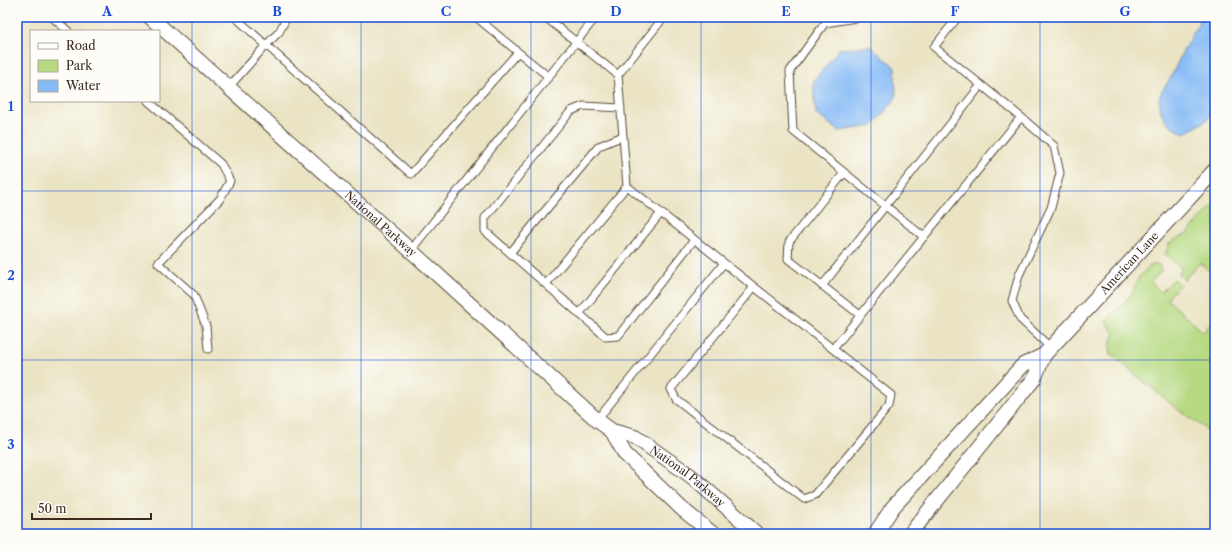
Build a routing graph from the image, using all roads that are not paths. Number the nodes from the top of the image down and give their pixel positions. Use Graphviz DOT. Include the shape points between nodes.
graph roads {
  1 [pos="52,17"];
  2 [pos="150,17"];
  3 [pos="236,17"];
  4 [pos="287,17"];
  5 [pos="476,17"];
  6 [pos="544,17"];
  7 [pos="596,17"];
  8 [pos="664,17"];
  9 [pos="862,17"];
  10 [pos="958,17"];
  11 [pos="828,20"];
  12 [pos="67,30"];
  13 [pos="576,42"];
  14 [pos="266,45"];
  15 [pos="518,52"];
  16 [pos="618,74"];
  17 [pos="549,76"];
  18 [pos="981,85"];
  19 [pos="229,87"];
  20 [pos="149,102"];
  21 [pos="621,108"];
  22 [pos="1021,117"];
  23 [pos="623,136"];
  24 [pos="1215,170"];
  25 [pos="844,173"];
  26 [pos="627,186"];
  27 [pos="886,206"];
  28 [pos="661,213"];
  29 [pos="924,237"];
  30 [pos="694,240"];
  31 [pos="411,250"];
  32 [pos="510,253"];
  33 [pos="724,264"];
  34 [pos="546,284"];
  35 [pos="822,286"];
  36 [pos="754,287"];
  37 [pos="579,314"];
  38 [pos="860,315"];
  39 [pos="208,349"];
  40 [pos="833,349"];
  41 [pos="1047,351"];
  42 [pos="597,420"];
  43 [pos="612,431"];
  44 [pos="713,534"];
  45 [pos="757,534"];
  46 [pos="875,534"];
  47 [pos="910,534"];
  1 -- 12 [label="lane"];
  2 -- 19 [label="street, National Parkway"];
  3 -- 14 [label="lane"];
  4 -- 14 [label="lane" via="279,32"];
  5 -- 15 [label="lane"];
  6 -- 13 [label="lane"];
  7 -- 13 [label="lane"];
  8 -- 16 [label="lane"];
  9 -- 11 [label="lane"];
  10 -- 18 [label="lane" via="934,47"];
  11 -- 25 [label="lane" via="790,71 793,131"];
  13 -- 16 [label="lane"];
  13 -- 17 [label="lane"];
  14 -- 15 [label="lane" via="411,174"];
  14 -- 19 [label="lane"];
  15 -- 17 [label="lane"];
  16 -- 21 [label="lane"];
  17 -- 31 [label="lane"];
  18 -- 22 [label="lane"];
  18 -- 27 [label="lane"];
  19 -- 31 [label="street, National Parkway"];
  20 -- 39 [label="lane" via="221,164 230,181 220,199 158,263 194,295 206,326"];
  21 -- 23 [label="lane"];
  21 -- 32 [label="lane" via="583,106 571,111 485,218 485,231"];
  22 -- 29 [label="lane"];
  22 -- 41 [label="lane" via="1054,146 1060,174 1051,208 1018,275 1012,301 1020,319"];
  23 -- 26 [label="lane"];
  23 -- 32 [label="lane" via="599,146"];
  24 -- 41 [label="street, American Lane"];
  25 -- 27 [label="lane"];
  25 -- 35 [label="lane" via="790,242 788,259"];
  26 -- 28 [label="lane"];
  26 -- 34 [label="lane"];
  27 -- 29 [label="lane"];
  27 -- 35 [label="lane"];
  28 -- 30 [label="lane"];
  28 -- 37 [label="lane"];
  29 -- 38 [label="lane"];
  30 -- 33 [label="lane"];
  30 -- 37 [label="lane" via="618,336 606,337"];
  31 -- 42 [label="street, National Parkway"];
  32 -- 34 [label="lane"];
  33 -- 36 [label="lane"];
  33 -- 42 [label="lane"];
  34 -- 37 [label="lane"];
  35 -- 38 [label="lane"];
  36 -- 40 [label="lane"];
  36 -- 40 [label="lane" via="671,389 676,399 804,499 815,495 890,406 891,395"];
  38 -- 40 [label="lane"];
  41 -- 46 [label="street, American Lane" via="1023,365 893,507"];
  41 -- 47 [label="street, American Lane" via="1034,379"];
  42 -- 43 [label="street, National Parkway"];
  43 -- 44 [label="street, National Parkway" via="625,454 682,509"];
  43 -- 45 [label="street, National Parkway" via="636,437 684,472"];
}
